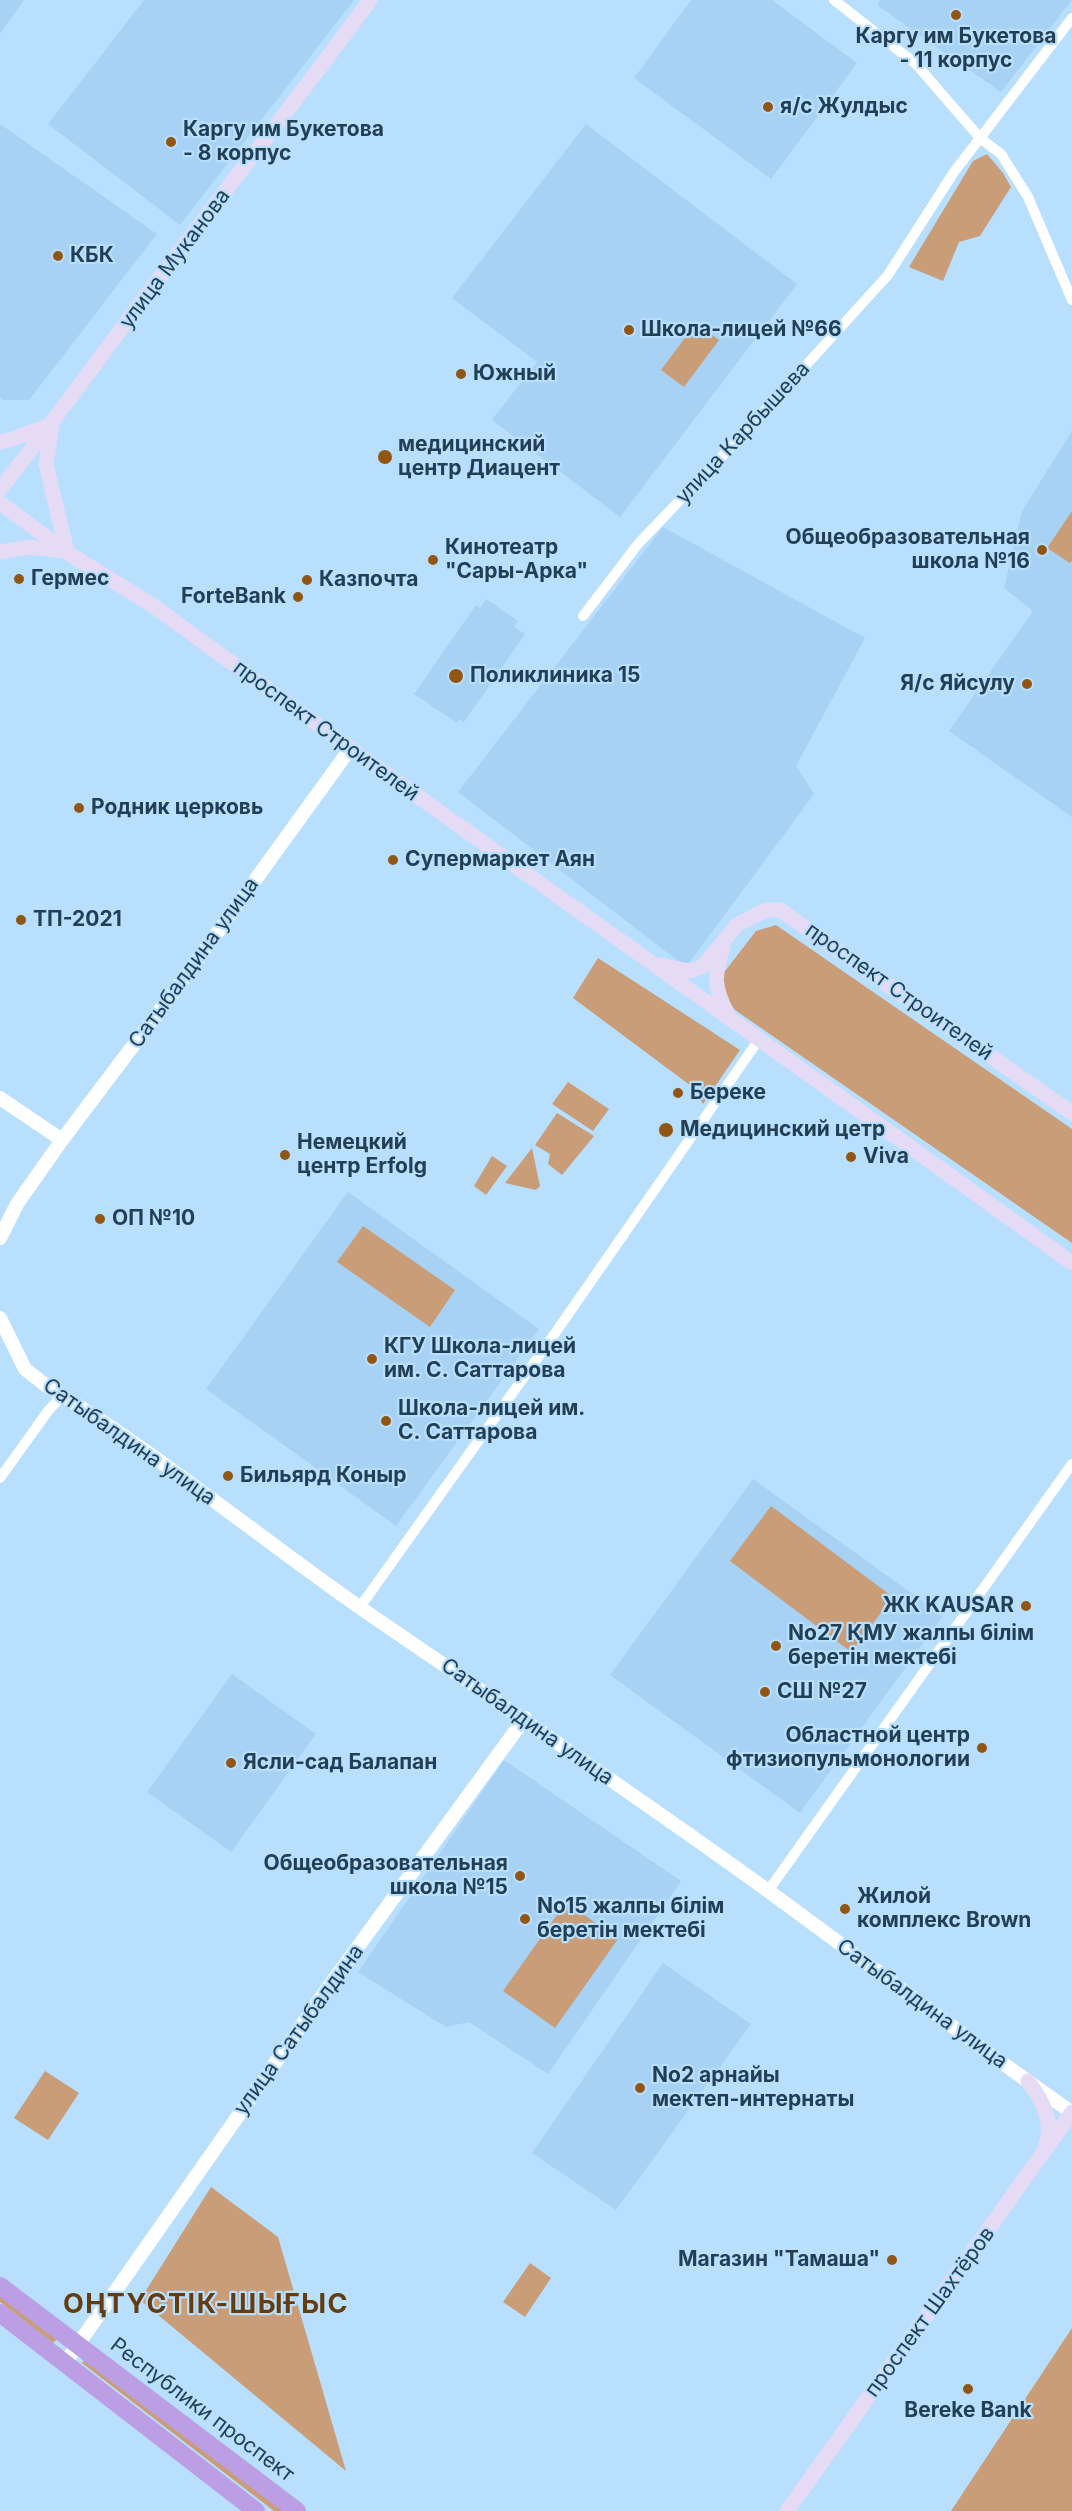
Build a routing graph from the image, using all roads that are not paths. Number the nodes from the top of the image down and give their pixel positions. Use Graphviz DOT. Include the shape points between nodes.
graph roads {
  1 [pos="370,0"];
  2 [pos="834,0"];
  3 [pos="1072,18"];
  4 [pos="980,138"];
  5 [pos="1072,300"];
  6 [pos="52,423"];
  7 [pos="0,441"];
  8 [pos="0,489"];
  9 [pos="0,503"];
  10 [pos="67,551"];
  11 [pos="0,552"];
  12 [pos="583,616"];
  13 [pos="350,749"];
  14 [pos="724,940"];
  15 [pos="650,963"];
  16 [pos="729,1018"];
  17 [pos="760,1038"];
  18 [pos="0,1098"];
  19 [pos="1072,1113"];
  20 [pos="62,1140"];
  21 [pos="0,1239"];
  22 [pos="1072,1263"];
  23 [pos="0,1318"];
  24 [pos="63,1395"];
  25 [pos="1072,1464"];
  26 [pos="0,1478"];
  27 [pos="360,1607"];
  28 [pos="525,1718"];
  29 [pos="768,1891"];
  30 [pos="1028,2082"];
  31 [pos="1072,2112"];
  32 [pos="1044,2151"];
  33 [pos="0,2286"];
  34 [pos="0,2313"];
  35 [pos="79,2345"];
  36 [pos="65,2363"];
  37 [pos="256,2511"];
  38 [pos="297,2511"];
  39 [pos="787,2511"];
  1 -- 6 [label="main road, улица Муканова"];
  2 -- 4 [label="street" via="916,64"];
  3 -- 4 [label="street, улица Карбышева"];
  4 -- 5 [label="street" via="1001,154 1028,197"];
  4 -- 12 [label="street, улица Карбышева" via="888,275 638,544"];
  6 -- 7 [label="main road"];
  6 -- 8 [label="main road, улица Муканова"];
  6 -- 10 [label="main road" via="46,464"];
  9 -- 10 [label="main road, проспект Строителей"];
  10 -- 11 [label="main road" via="30,547"];
  10 -- 13 [label="main road, проспект Строителей" via="152,605"];
  13 -- 15 [label="main road, проспект Строителей"];
  13 -- 20 [label="street, Сатыбалдина улица"];
  14 -- 15 [label="main road, проспект Строителей" via="703,966 690,971"];
  14 -- 16 [label="main road" via="715,981"];
  14 -- 19 [label="main road, проспект Строителей" via="737,925 765,910 780,910"];
  15 -- 16 [label="main road, проспект Строителей"];
  16 -- 17 [label="main road, проспект Строителей"];
  17 -- 22 [label="main road, проспект Строителей"];
  17 -- 27 [label="street"];
  18 -- 20 [label="street"];
  20 -- 21 [label="street, Сатыбалдина улица" via="17,1204"];
  23 -- 24 [label="street, Сатыбалдина улица" via="24,1369"];
  24 -- 26 [label="street"];
  24 -- 27 [label="street, Сатыбалдина улица"];
  25 -- 29 [label="street"];
  27 -- 28 [label="street, Сатыбалдина улица"];
  28 -- 29 [label="street, Сатыбалдина улица"];
  28 -- 35 [label="street, улица Сатыбалдина" via="327,1989"];
  29 -- 30 [label="street, Сатыбалдина улица"];
  30 -- 31 [label="street, Сатыбалдина улица"];
  30 -- 32 [label="main road" via="1039,2097 1049,2125"];
  31 -- 32 [label="main road, проспект Шахтёров"];
  32 -- 39 [label="main road, проспект Шахтёров"];
  33 -- 35 [label="highway, Республики проспект"];
  34 -- 36 [label="highway"];
  35 -- 36 [label="street, Республики проспект"];
  35 -- 38 [label="highway, Республики проспект"];
  36 -- 37 [label="highway"];
}
